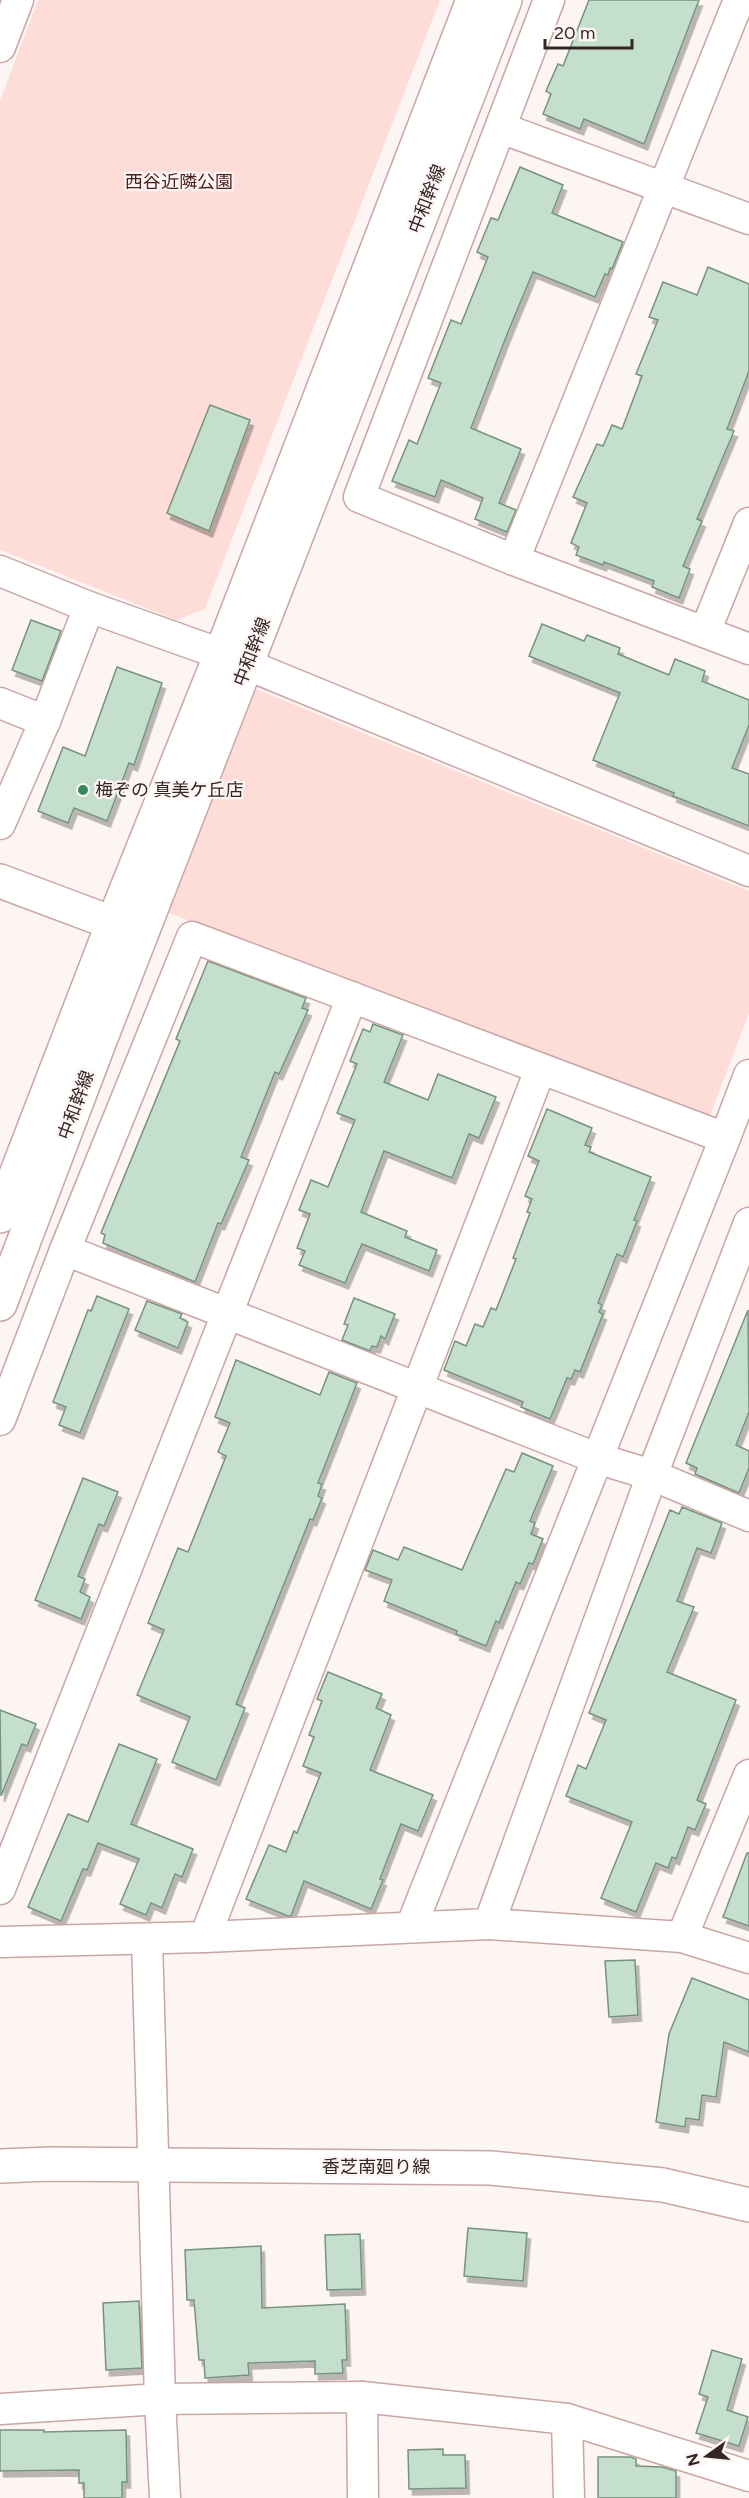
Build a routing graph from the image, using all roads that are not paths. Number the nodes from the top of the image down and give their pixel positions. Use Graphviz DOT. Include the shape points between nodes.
graph roads {
  1 [pos="18,0"];
  2 [pos="473,0"];
  3 [pos="505,0"];
  4 [pos="549,0"];
  5 [pos="739,0"];
  6 [pos="0,47"];
  7 [pos="501,128"];
  8 [pos="662,187"];
  9 [pos="749,219"];
  10 [pos="749,523"];
  11 [pos="514,560"];
  12 [pos="0,571"];
  13 [pos="89,607"];
  14 [pos="705,632"];
  15 [pos="749,649"];
  16 [pos="234,661"];
  17 [pos="0,703"];
  18 [pos="45,721"];
  19 [pos="0,824"];
  20 [pos="749,871"];
  21 [pos="0,881"];
  22 [pos="127,928"];
  23 [pos="352,997"];
  24 [pos="540,1070"];
  25 [pos="749,1075"];
  26 [pos="724,1138"];
  27 [pos="0,1216"];
  28 [pos="749,1224"];
  29 [pos="65,1250"];
  30 [pos="0,1305"];
  31 [pos="228,1314"];
  32 [pos="416,1387"];
  33 [pos="0,1420"];
  34 [pos="598,1459"];
  35 [pos="652,1475"];
  36 [pos="749,1516"];
  37 [pos="749,1775"];
  38 [pos="0,1889"];
  39 [pos="489,1924"];
  40 [pos="411,1927"];
  41 [pos="205,1937"];
  42 [pos="682,1937"];
  43 [pos="147,1939"];
  44 [pos="0,1942"];
  45 [pos="749,1958"];
  46 [pos="153,2165"];
  47 [pos="0,2166"];
  48 [pos="749,2205"];
  49 [pos="362,2397"];
  50 [pos="160,2399"];
  51 [pos="0,2409"];
  52 [pos="567,2419"];
  53 [pos="749,2476"];
  54 [pos="165,2498"];
  55 [pos="363,2498"];
  56 [pos="569,2498"];
  1 -- 6 [label="street"];
  2 -- 16 [label="main road, 中和幹線"];
  3 -- 16 [label="main road, 中和幹線"];
  4 -- 7 [label="street"];
  5 -- 8 [label="street"];
  7 -- 8 [label="street"];
  7 -- 11 [label="street" via="359,497"];
  8 -- 9 [label="street"];
  8 -- 11 [label="street"];
  10 -- 14 [label="street"];
  11 -- 14 [label="street"];
  12 -- 13 [label="street"];
  13 -- 16 [label="street"];
  13 -- 18 [label="street"];
  14 -- 15 [label="street"];
  16 -- 20 [label="street"];
  16 -- 22 [label="main road, 中和幹線"];
  17 -- 18 [label="street"];
  18 -- 19 [label="street"];
  21 -- 22 [label="main road"];
  22 -- 27 [label="main road, 中和幹線"];
  22 -- 30 [label="main road, 中和幹線"];
  23 -- 24 [label="street"];
  23 -- 29 [label="street" via="192,937"];
  23 -- 31 [label="street"];
  24 -- 26 [label="street"];
  24 -- 32 [label="street"];
  25 -- 26 [label="street"];
  26 -- 34 [label="street"];
  28 -- 35 [label="street"];
  29 -- 31 [label="street"];
  29 -- 33 [label="street"];
  31 -- 32 [label="street"];
  31 -- 38 [label="street"];
  32 -- 34 [label="street"];
  32 -- 41 [label="street"];
  34 -- 35 [label="street"];
  34 -- 40 [label="street"];
  35 -- 36 [label="street"];
  35 -- 39 [label="street"];
  37 -- 42 [label="street"];
  39 -- 40 [label="street"];
  39 -- 42 [label="street"];
  40 -- 41 [label="street"];
  41 -- 43 [label="street"];
  42 -- 45 [label="street"];
  43 -- 44 [label="street"];
  43 -- 46 [label="street"];
  46 -- 47 [label="main road, 香芝南廻り線"];
  46 -- 48 [label="main road, 香芝南廻り線" via="491,2168 663,2185"];
  46 -- 50 [label="street"];
  49 -- 50 [label="street"];
  49 -- 52 [label="street"];
  49 -- 55 [label="street"];
  50 -- 51 [label="street"];
  50 -- 54 [label="street"];
  52 -- 53 [label="street"];
  52 -- 56 [label="street"];
}
